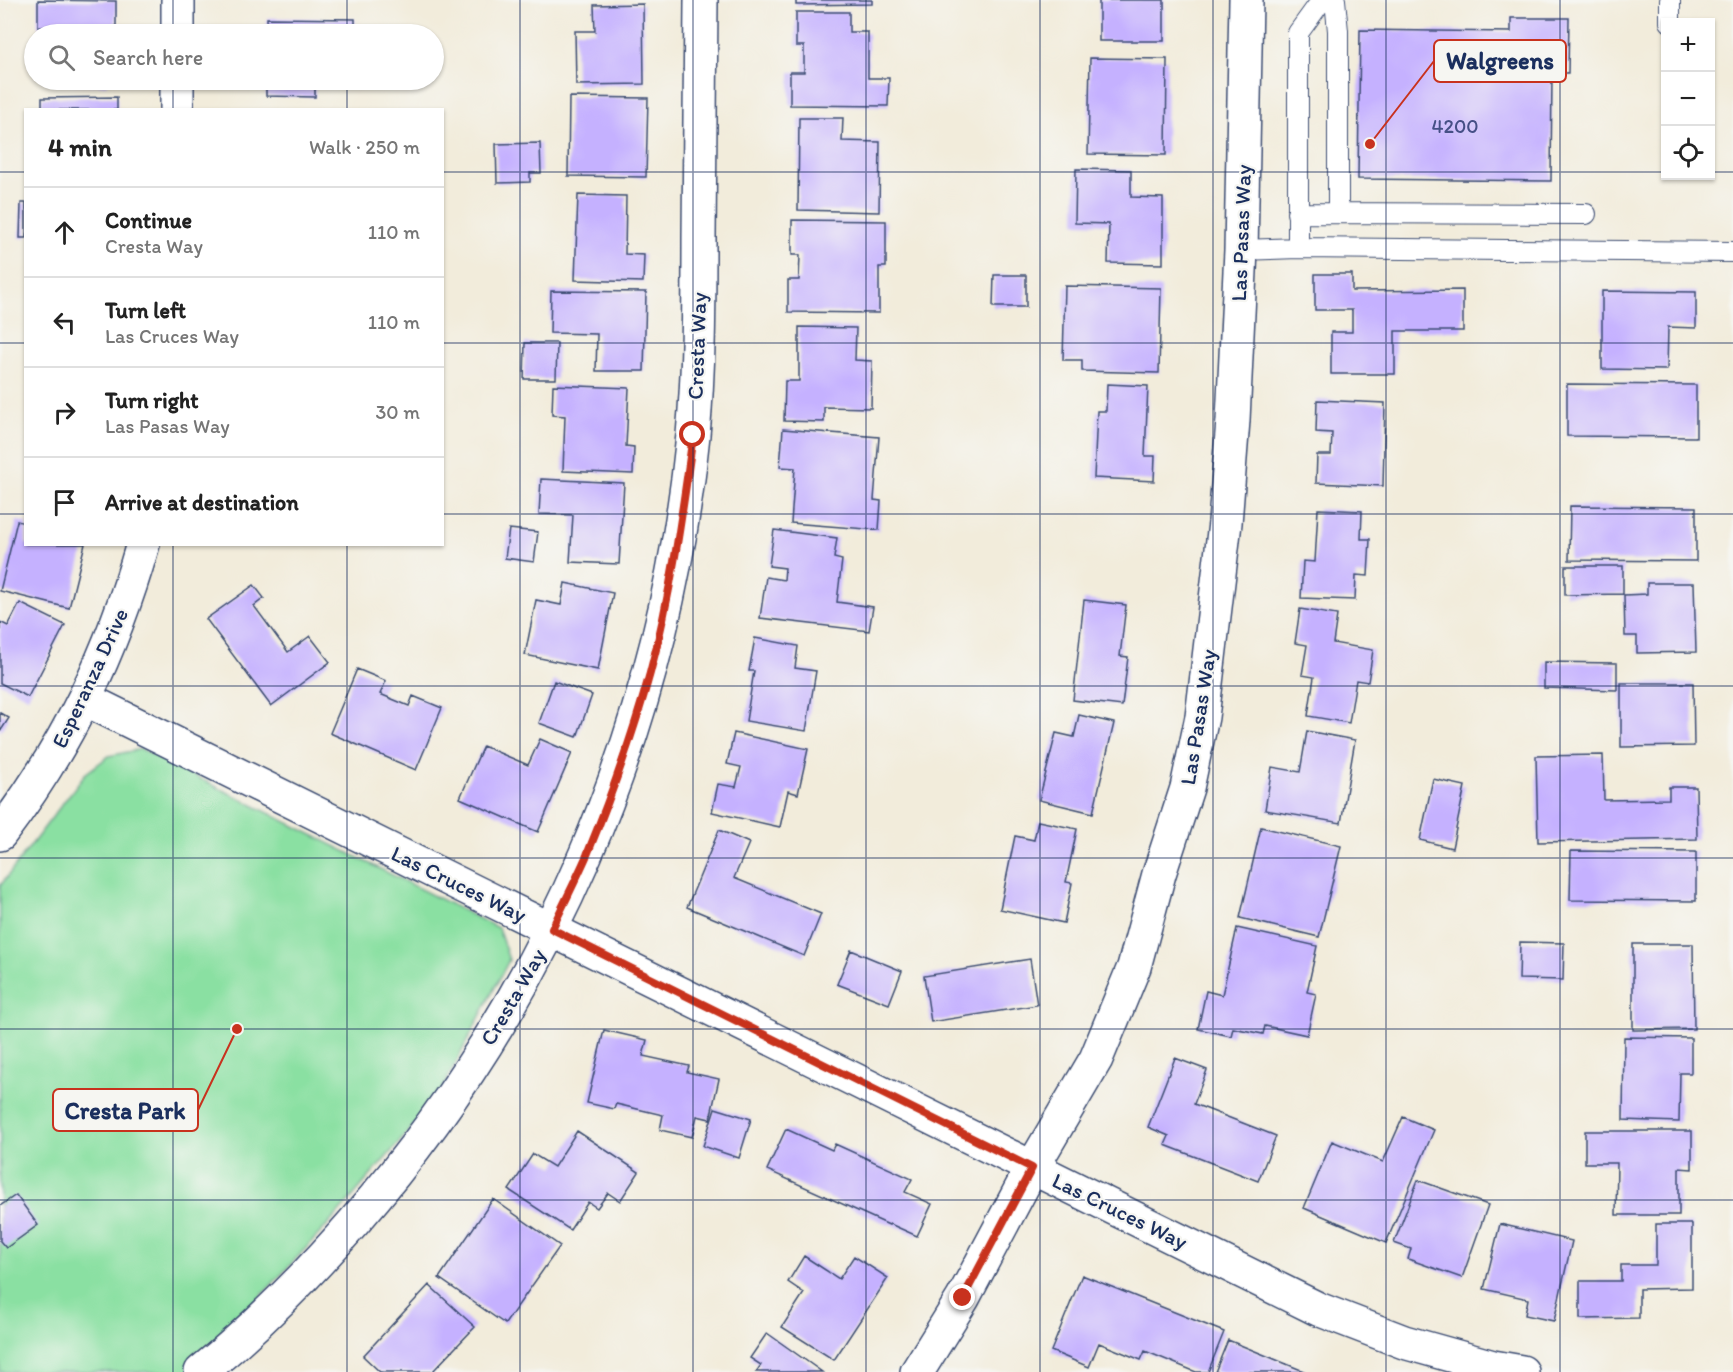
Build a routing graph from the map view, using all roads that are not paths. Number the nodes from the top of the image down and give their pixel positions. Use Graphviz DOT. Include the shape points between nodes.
graph roads {
  1 [pos="178,0"];
  2 [pos="701,0"];
  3 [pos="1245,0"];
  4 [pos="1322,0"];
  5 [pos="1335,0"];
  6 [pos="1670,0"];
  7 [pos="1670,18"];
  8 [pos="178,24"];
  9 [pos="177,90"];
  10 [pos="177,108"];
  11 [pos="1297,213"];
  12 [pos="1338,213"];
  13 [pos="1586,214"];
  14 [pos="1298,248"];
  15 [pos="1241,250"];
  16 [pos="1733,252"];
  17 [pos="142,546"];
  18 [pos="85,699"];
  19 [pos="0,834"];
  20 [pos="552,929"];
  21 [pos="1032,1168"];
  22 [pos="201,1372"];
  23 [pos="917,1372"];
  24 [pos="1522,1372"];
  1 -- 8 [label="street"];
  2 -- 20 [label="street, Cresta Way" via="699,338 693,435 680,531 650,673 628,743 586,856"];
  3 -- 15 [label="street, Las Pasas Way"];
  4 -- 11 [label="lane" via="1298,33"];
  5 -- 12 [label="lane"];
  6 -- 7 [label="lane"];
  9 -- 10 [label="street"];
  11 -- 12 [label="lane"];
  11 -- 14 [label="lane"];
  12 -- 13 [label="lane"];
  14 -- 15 [label="lane"];
  14 -- 16 [label="lane"];
  15 -- 21 [label="street, Las Pasas Way" via="1225,523 1202,717 1187,788 1134,967 1096,1059"];
  17 -- 18 [label="street, Esperanza Drive" via="126,602"];
  18 -- 19 [label="street, Esperanza Drive" via="22,806"];
  18 -- 20 [label="street, Las Cruces Way"];
  20 -- 21 [label="street, Las Cruces Way"];
  20 -- 22 [label="street, Cresta Way" via="522,987 458,1089 392,1178 312,1269"];
  21 -- 23 [label="street, Las Pasas Way" via="963,1298"];
  21 -- 24 [label="street, Las Cruces Way" via="1318,1309 1404,1342"];
}
